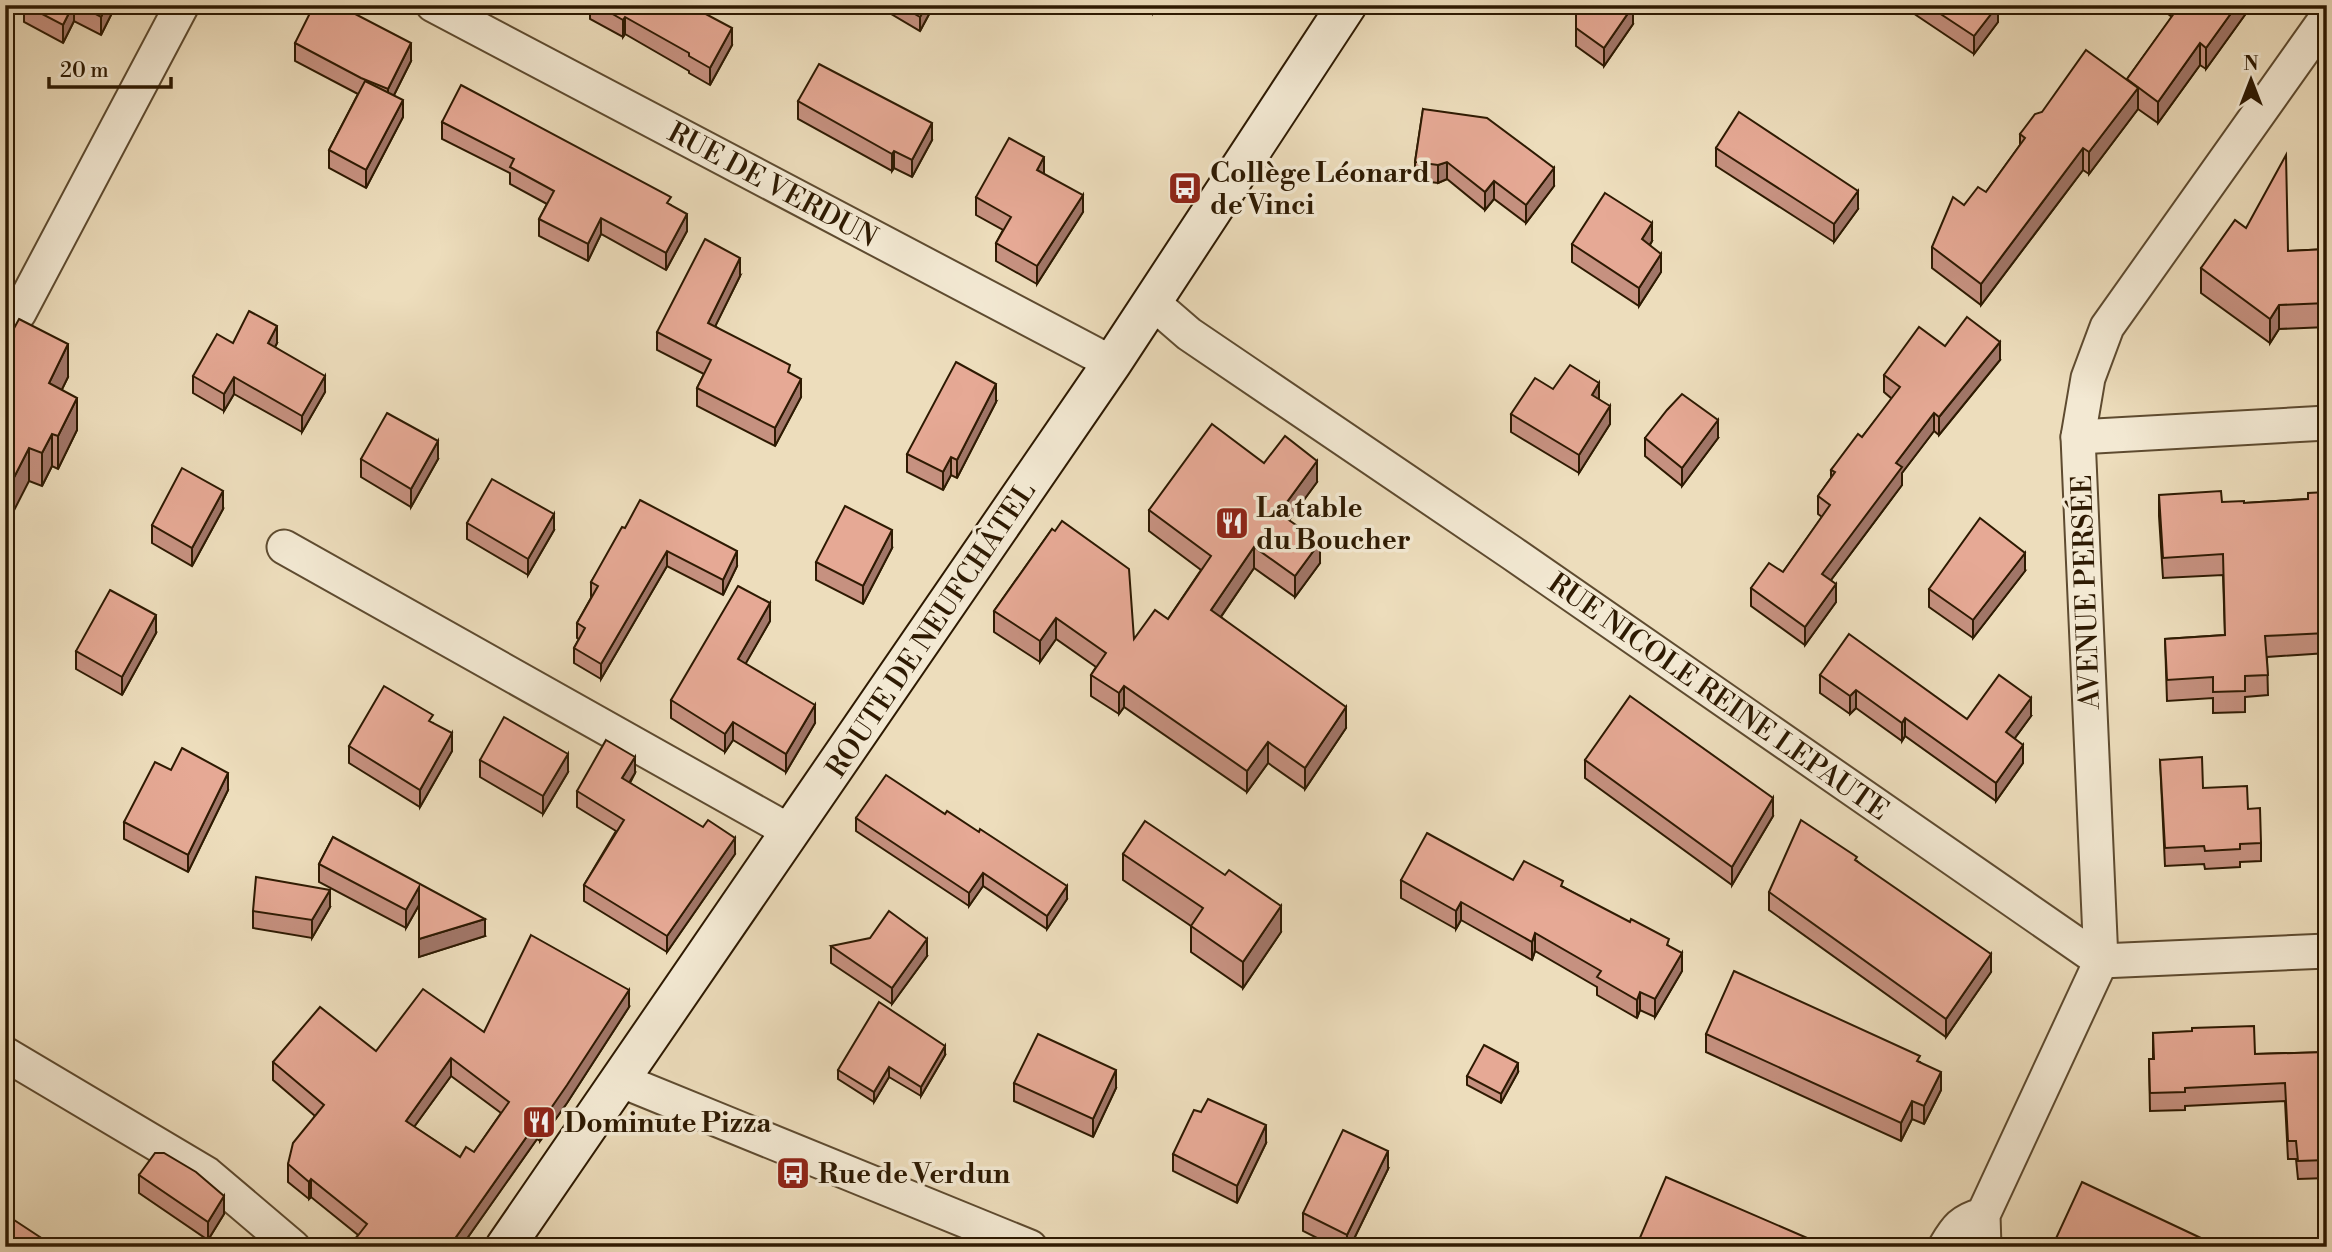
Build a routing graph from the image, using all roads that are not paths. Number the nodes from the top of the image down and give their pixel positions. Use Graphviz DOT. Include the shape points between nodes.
graph roads {
  1 [pos="182,5"];
  2 [pos="433,5"];
  3 [pos="1347,5"];
  4 [pos="476,15"];
  5 [pos="2327,17"];
  6 [pos="1152,302"];
  7 [pos="19,313"];
  8 [pos="1112,363"];
  9 [pos="2327,424"];
  10 [pos="2078,437"];
  11 [pos="284,547"];
  12 [pos="791,832"];
  13 [pos="2327,951"];
  14 [pos="2101,961"];
  15 [pos="5,1054"];
  16 [pos="620,1080"];
  17 [pos="1984,1231"];
  18 [pos="995,1240"];
  19 [pos="293,1247"];
  20 [pos="505,1247"];
  21 [pos="1030,1247"];
  22 [pos="1945,1247"];
  1 -- 7 [label="street"];
  2 -- 4 [label="street, RUE DE VERDUN"];
  3 -- 6 [label="main road, ROUTE DE NEUFCHÂTEL"];
  4 -- 8 [label="street, RUE DE VERDUN"];
  5 -- 10 [label="street, AVENUE PERSÉE" via="2107,327 2088,378"];
  6 -- 8 [label="main road, ROUTE DE NEUFCHÂTEL"];
  6 -- 14 [label="street, RUE NICOLE REINE LEPAUTE" via="1189,334"];
  8 -- 12 [label="main road, ROUTE DE NEUFCHÂTEL"];
  9 -- 10 [label="street"];
  10 -- 14 [label="street, AVENUE PERSÉE"];
  11 -- 12 [label="street"];
  12 -- 16 [label="main road, ROUTE DE NEUFCHÂTEL"];
  13 -- 14 [label="street"];
  14 -- 17 [label="street, AVENUE PERSÉE"];
  15 -- 19 [label="street" via="207,1174"];
  16 -- 18 [label="street"];
  16 -- 20 [label="main road, ROUTE DE NEUFCHÂTEL"];
  17 -- 22 [label="street, AVENUE PERSÉE" via="1967,1219"];
  18 -- 21 [label="street"];
}
